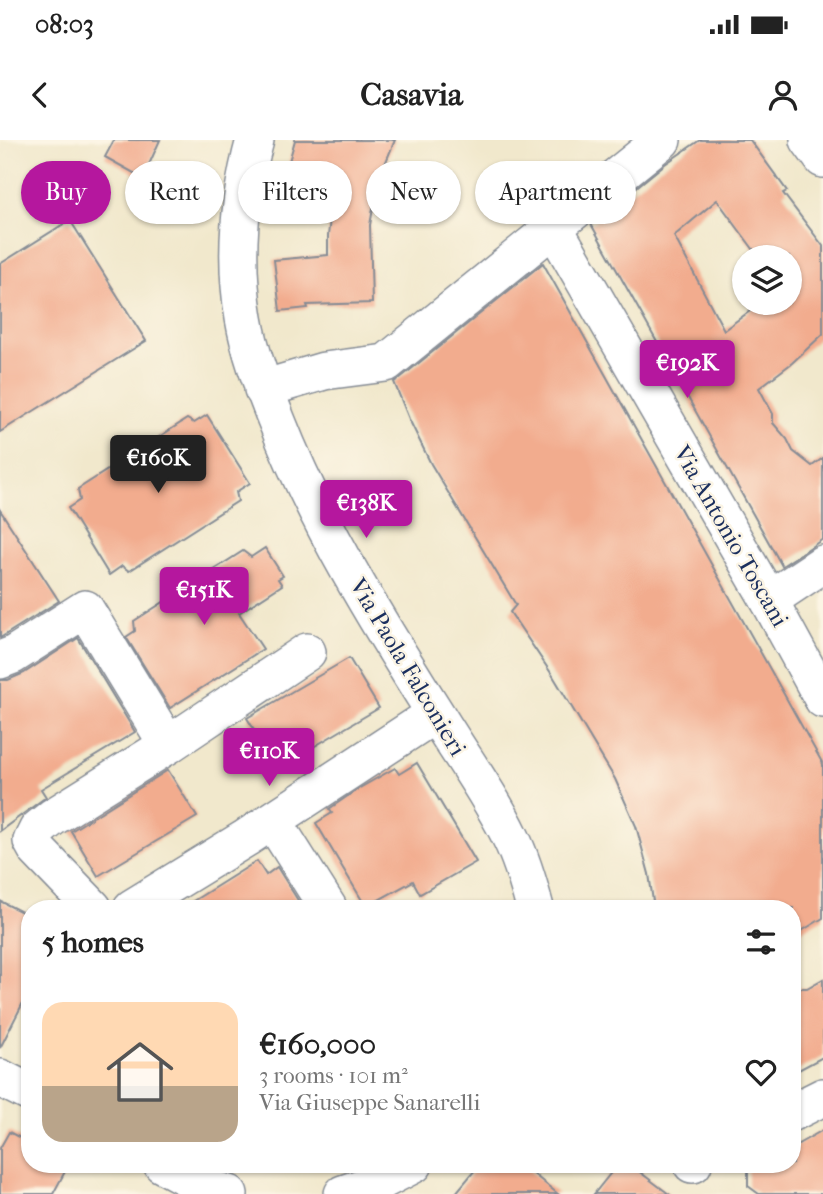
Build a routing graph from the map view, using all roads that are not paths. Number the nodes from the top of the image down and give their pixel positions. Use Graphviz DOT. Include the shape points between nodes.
graph roads {
  1 [pos="255,140"];
  2 [pos="663,140"];
  3 [pos="809,140"];
  4 [pos="823,159"];
  5 [pos="554,228"];
  6 [pos="263,389"];
  7 [pos="823,564"];
  8 [pos="769,600"];
  9 [pos="307,652"];
  10 [pos="0,660"];
  11 [pos="823,699"];
  12 [pos="435,714"];
  13 [pos="167,746"];
  14 [pos="273,821"];
  15 [pos="85,900"];
  16 [pos="145,900"];
  17 [pos="323,900"];
  18 [pos="533,900"];
  19 [pos="823,1097"];
  20 [pos="801,1108"];
  21 [pos="180,1173"];
  22 [pos="397,1173"];
  23 [pos="229,1194"];
  24 [pos="342,1194"];
  1 -- 6 [label="street, Via Paola Falconieri" via="242,207 239,268 249,346"];
  2 -- 5 [label="street"];
  3 -- 4 [label="street"];
  5 -- 6 [label="street" via="386,363 324,371"];
  5 -- 8 [label="street, Via Antonio Toscani"];
  6 -- 12 [label="street, Via Paola Falconieri" via="325,526"];
  7 -- 8 [label="street"];
  8 -- 11 [label="street, Via Antonio Toscani"];
  9 -- 13 [label="street"];
  10 -- 13 [label="street" via="85,609"];
  12 -- 14 [label="street"];
  12 -- 18 [label="street, Via Paola Falconieri" via="505,825"];
  13 -- 15 [label="street" via="53,817 34,835 37,850"];
  14 -- 16 [label="street"];
  14 -- 17 [label="street"];
  19 -- 20 [label="street"];
  21 -- 23 [label="street"];
  22 -- 24 [label="street"];
}
